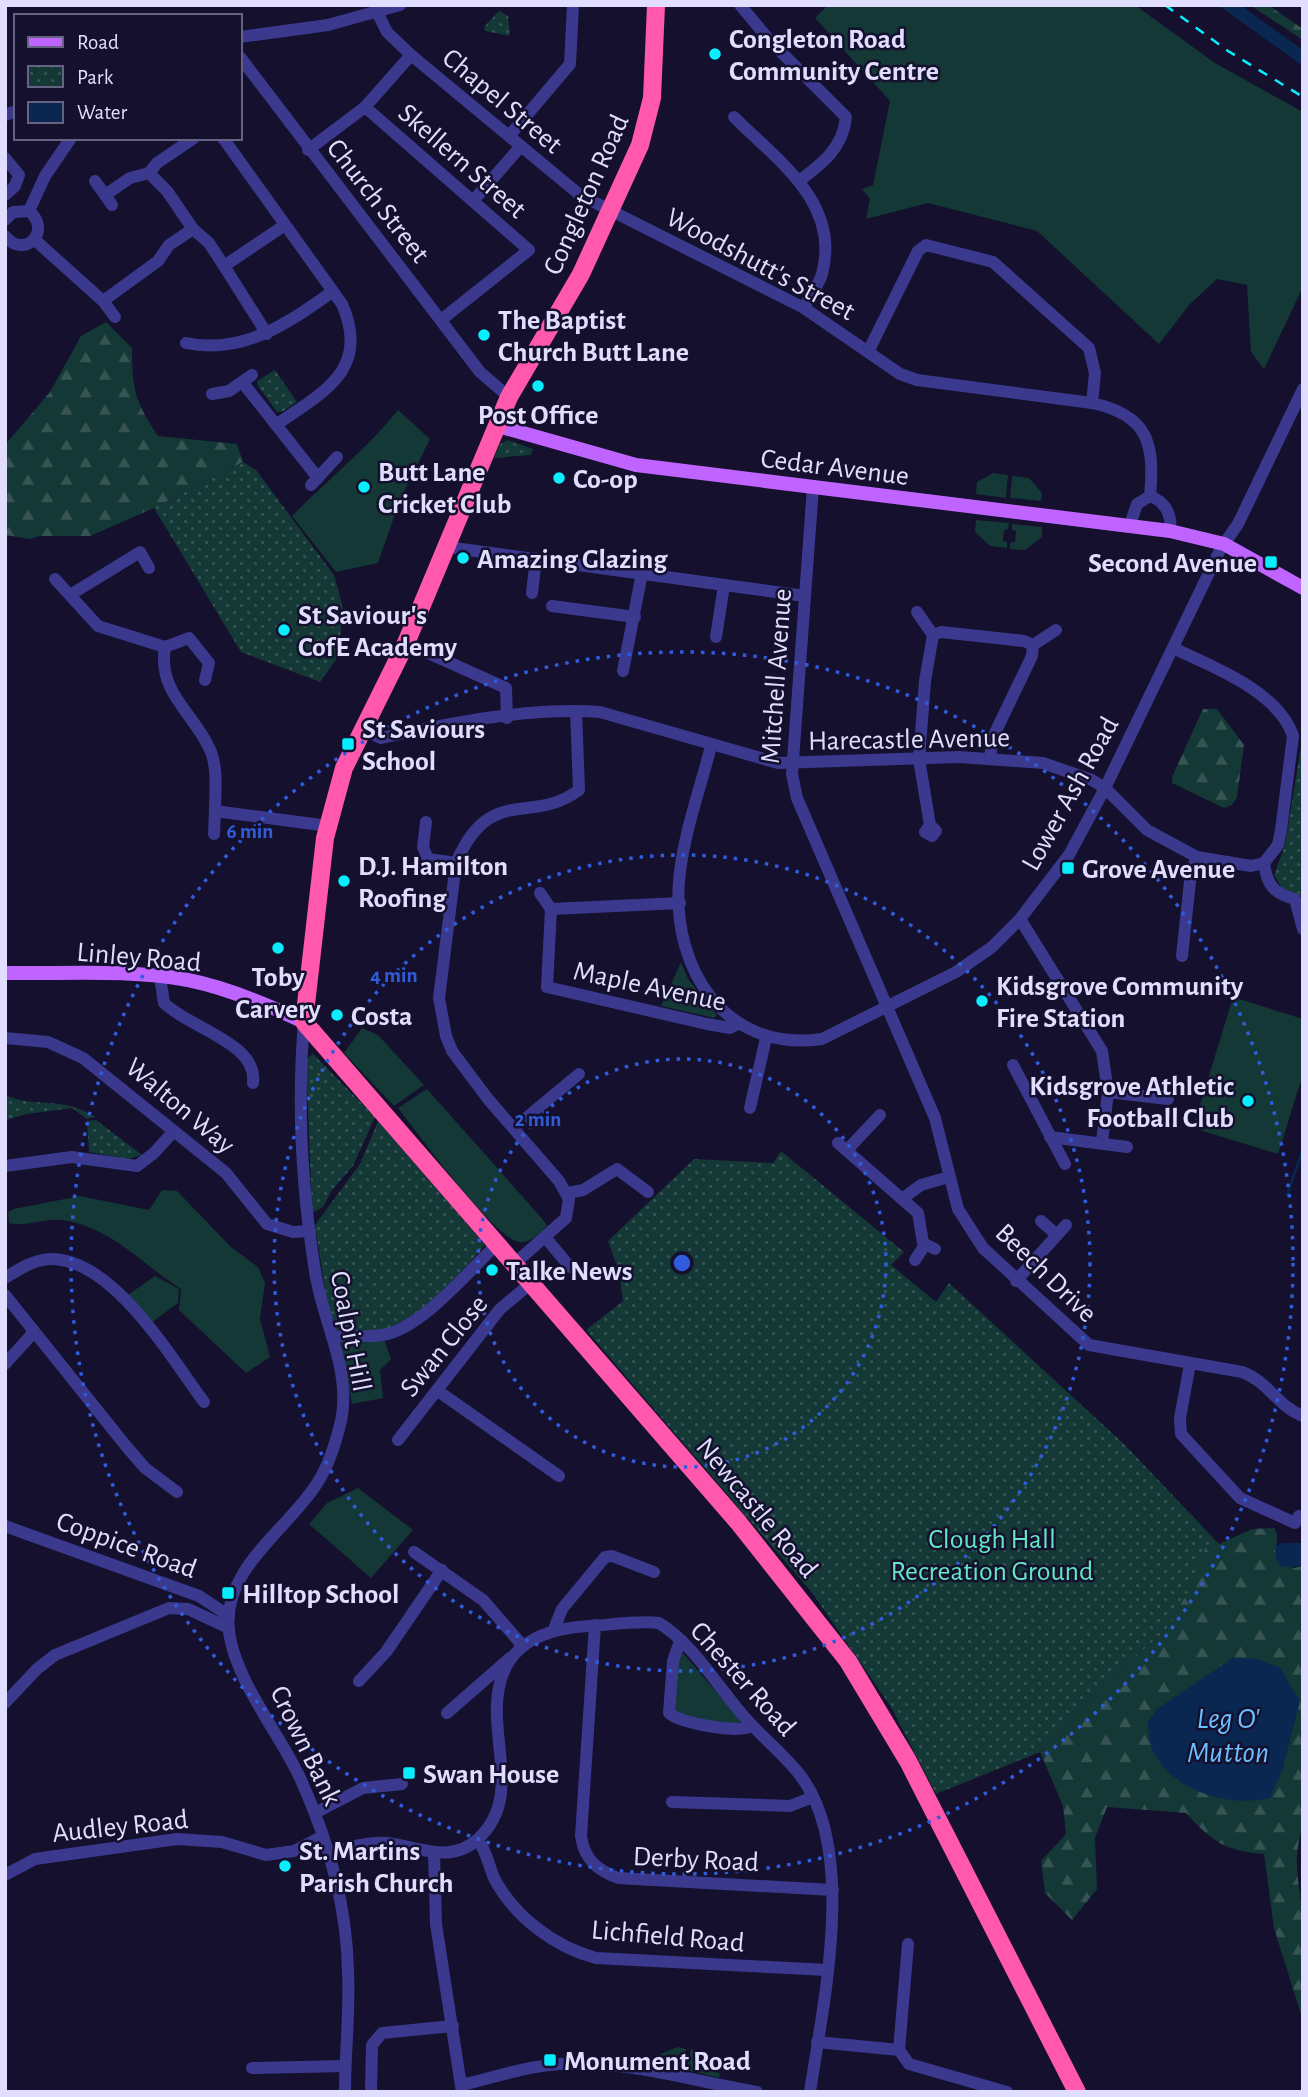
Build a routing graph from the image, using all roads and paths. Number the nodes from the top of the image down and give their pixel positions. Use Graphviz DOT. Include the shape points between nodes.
graph roads {
  1 [pos="400,5"];
  2 [pos="573,5"];
  3 [pos="656,5"];
  4 [pos="740,5"];
  5 [pos="378,14"];
  6 [pos="242,37"];
  7 [pos="799,51"];
  8 [pos="411,55"];
  9 [pos="242,60"];
  10 [pos="790,61"];
  11 [pos="365,107"];
  12 [pos="734,116"];
  13 [pos="509,136"];
  14 [pos="70,140"];
  15 [pos="191,140"];
  16 [pos="224,140"];
  17 [pos="521,146"];
  18 [pos="308,150"];
  19 [pos="5,158"];
  20 [pos="149,173"];
  21 [pos="95,181"];
  22 [pos="799,181"];
  23 [pos="5,195"];
  24 [pos="473,201"];
  25 [pos="610,210"];
  26 [pos="29,211"];
  27 [pos="5,220"];
  28 [pos="285,225"];
  29 [pos="193,229"];
  30 [pos="6,240"];
  31 [pos="35,240"];
  32 [pos="225,266"];
  33 [pos="332,292"];
  34 [pos="103,301"];
  35 [pos="804,308"];
  36 [pos="116,317"];
  37 [pos="442,320"];
  38 [pos="268,334"];
  39 [pos="186,343"];
  40 [pos="868,352"];
  41 [pos="1303,389"];
  42 [pos="212,394"];
  43 [pos="509,397"];
  44 [pos="1092,403"];
  45 [pos="276,425"];
  46 [pos="498,426"];
  47 [pos="337,457"];
  48 [pos="813,488"];
  49 [pos="1150,496"];
  50 [pos="1130,525"];
  51 [pos="1170,531"];
  52 [pos="1224,544"];
  53 [pos="447,547"];
  54 [pos="536,558"];
  55 [pos="149,568"];
  56 [pos="642,573"];
  57 [pos="55,579"];
  58 [pos="724,585"];
  59 [pos="1303,588"];
  60 [pos="532,593"];
  61 [pos="70,595"];
  62 [pos="805,596"];
  63 [pos="552,606"];
  64 [pos="917,612"];
  65 [pos="635,617"];
  66 [pos="1056,630"];
  67 [pos="933,635"];
  68 [pos="716,637"];
  69 [pos="407,643"];
  70 [pos="1032,645"];
  71 [pos="165,647"];
  72 [pos="1173,648"];
  73 [pos="624,671"];
  74 [pos="205,680"];
  75 [pos="576,711"];
  76 [pos="508,718"];
  77 [pos="364,730"];
  78 [pos="712,746"];
  79 [pos="990,757"];
  80 [pos="919,759"];
  81 [pos="792,765"];
  82 [pos="1105,788"];
  83 [pos="215,811"];
  84 [pos="426,822"];
  85 [pos="930,825"];
  86 [pos="328,826"];
  87 [pos="214,834"];
  88 [pos="1197,857"];
  89 [pos="456,863"];
  90 [pos="1264,863"];
  91 [pos="540,893"];
  92 [pos="680,903"];
  93 [pos="551,909"];
  94 [pos="1020,919"];
  95 [pos="1303,929"];
  96 [pos="859,939"];
  97 [pos="1182,956"];
  98 [pos="5,973"];
  99 [pos="160,976"];
  100 [pos="889,1008"];
  101 [pos="304,1022"];
  102 [pos="738,1024"];
  103 [pos="5,1038"];
  104 [pos="766,1038"];
  105 [pos="322,1042"];
  106 [pos="302,1051"];
  107 [pos="1013,1065"];
  108 [pos="579,1074"];
  109 [pos="253,1083"];
  110 [pos="1108,1092"];
  111 [pos="1168,1099"];
  112 [pos="750,1108"];
  113 [pos="880,1115"];
  114 [pos="514,1128"];
  115 [pos="173,1132"];
  116 [pos="1050,1137"];
  117 [pos="1102,1142"];
  118 [pos="1127,1147"];
  119 [pos="1065,1164"];
  120 [pos="5,1166"];
  121 [pos="949,1177"];
  122 [pos="642,1191"];
  123 [pos="568,1193"];
  124 [pos="903,1198"];
  125 [pos="1041,1221"];
  126 [pos="310,1231"];
  127 [pos="545,1237"];
  128 [pos="496,1244"];
  129 [pos="915,1259"];
  130 [pos="513,1265"];
  131 [pos="570,1268"];
  132 [pos="5,1278"];
  133 [pos="1016,1281"];
  134 [pos="530,1284"];
  135 [pos="5,1294"];
  136 [pos="34,1332"];
  137 [pos="332,1337"];
  138 [pos="5,1364"];
  139 [pos="1190,1364"];
  140 [pos="438,1391"];
  141 [pos="205,1402"];
  142 [pos="1303,1416"];
  143 [pos="398,1440"];
  144 [pos="559,1476"];
  145 [pos="177,1492"];
  146 [pos="1299,1516"];
  147 [pos="5,1526"];
  148 [pos="414,1552"];
  149 [pos="442,1570"];
  150 [pos="654,1572"];
  151 [pos="229,1622"];
  152 [pos="596,1625"];
  153 [pos="554,1629"];
  154 [pos="680,1642"];
  155 [pos="523,1645"];
  156 [pos="510,1657"];
  157 [pos="359,1681"];
  158 [pos="5,1703"];
  159 [pos="447,1713"];
  160 [pos="751,1726"];
  161 [pos="402,1784"];
  162 [pos="813,1797"];
  163 [pos="672,1802"];
  164 [pos="315,1813"];
  165 [pos="323,1836"];
  166 [pos="477,1840"];
  167 [pos="434,1853"];
  168 [pos="329,1854"];
  169 [pos="5,1875"];
  170 [pos="833,1890"];
  171 [pos="908,1944"];
  172 [pos="827,1970"];
  173 [pos="453,2026"];
  174 [pos="817,2042"];
  175 [pos="899,2050"];
  176 [pos="345,2066"];
  177 [pos="252,2068"];
  178 [pos="462,2088"];
  179 [pos="345,2092"];
  180 [pos="371,2092"];
  181 [pos="757,2092"];
  182 [pos="810,2092"];
  183 [pos="1007,2092"];
  184 [pos="1077,2092"];
  1 -- 5 [label="street"];
  2 -- 13 [label="street" via="569,64"];
  3 -- 25 [label="highway, Congleton Road" via="648,124"];
  4 -- 10 [label="street"];
  5 -- 6 [label="street"];
  5 -- 8 [label="street, Chapel Street" via="387,32"];
  7 -- 10 [label="street"];
  8 -- 11 [label="street"];
  8 -- 13 [label="street, Chapel Street"];
  9 -- 18 [label="street, Church Street"];
  10 -- 22 [label="street" via="846,117 837,147"];
  11 -- 18 [label="street"];
  11 -- 24 [label="street, Skellern Street"];
  12 -- 22 [label="street"];
  13 -- 17 [label="street, Chapel Street"];
  14 -- 26 [label="street"];
  15 -- 20 [label="street" via="156,163"];
  16 -- 28 [label="street"];
  17 -- 24 [label="street"];
  17 -- 25 [label="street, Chapel Street" via="579,195"];
  18 -- 37 [label="street, Church Street"];
  19 -- 23 [label="street" via="19,175"];
  20 -- 21 [label="street" via="130,178 108,200"];
  20 -- 29 [label="street"];
  22 -- 35 [label="street" via="821,215 823,237 821,277"];
  24 -- 37 [label="street, Skellern Street" via="529,250"];
  25 -- 35 [label="street, Woodshutt's Street"];
  25 -- 43 [label="highway, Congleton Road" via="569,297"];
  26 -- 27 [label="street" via="13,212"];
  26 -- 31 [label="street" via="38,221"];
  28 -- 32 [label="street"];
  28 -- 33 [label="street"];
  29 -- 32 [label="street"];
  29 -- 34 [label="street"];
  30 -- 31 [label="street" via="25,246"];
  31 -- 34 [label="street"];
  32 -- 38 [label="street"];
  33 -- 38 [label="street"];
  33 -- 45 [label="street" via="350,321 346,365 325,391"];
  34 -- 36 [label="street"];
  35 -- 40 [label="street, Woodshutt's Street"];
  37 -- 43 [label="street, Church Street"];
  38 -- 39 [label="street"];
  40 -- 44 [label="street, Woodshutt's Street" via="917,380"];
  40 -- 44 [label="street" via="918,251 926,245 950,250 993,262 1089,348 1095,373"];
  41 -- 52 [label="street"];
  42 -- 45 [label="street" via="229,391 247,379"];
  43 -- 46 [label="highway, Congleton Road"];
  44 -- 49 [label="street, Woodshutt's Street" via="1129,416 1140,427 1151,452"];
  45 -- 47 [label="street" via="315,482"];
  46 -- 48 [label="main road, Cedar Avenue" via="636,465"];
  46 -- 53 [label="highway, Congleton Road"];
  48 -- 50 [label="main road, Cedar Avenue"];
  48 -- 62 [label="street, Mitchell Avenue"];
  49 -- 50 [label="street" via="1137,505"];
  49 -- 51 [label="street" via="1164,504"];
  50 -- 51 [label="main road, Cedar Avenue"];
  51 -- 52 [label="main road, Cedar Avenue"];
  52 -- 59 [label="main road, Cedar Avenue"];
  52 -- 72 [label="street, Lower Ash Road"];
  53 -- 54 [label="street"];
  53 -- 69 [label="highway, Congleton Road"];
  54 -- 56 [label="street"];
  54 -- 60 [label="street"];
  55 -- 61 [label="street" via="137,547"];
  56 -- 58 [label="street"];
  56 -- 65 [label="street"];
  57 -- 61 [label="street"];
  58 -- 62 [label="street"];
  58 -- 68 [label="street"];
  61 -- 71 [label="street" via="98,626"];
  62 -- 81 [label="street, Mitchell Avenue"];
  63 -- 65 [label="street"];
  64 -- 67 [label="street"];
  65 -- 73 [label="street"];
  66 -- 70 [label="street"];
  67 -- 70 [label="street" via="1024,640"];
  67 -- 80 [label="street"];
  69 -- 76 [label="street" via="506,688"];
  69 -- 77 [label="highway, Congleton Road"];
  70 -- 79 [label="street" via="1032,656 993,737"];
  71 -- 74 [label="street" via="189,638 209,663"];
  71 -- 83 [label="street" via="166,679 176,702 212,755"];
  72 -- 82 [label="street, Lower Ash Road"];
  72 -- 90 [label="street" via="1240,681 1289,725 1293,736 1281,830 1278,845"];
  75 -- 76 [label="street, Harecastle Avenue"];
  75 -- 78 [label="street, Harecastle Avenue" via="600,712"];
  75 -- 89 [label="street" via="579,790 565,800 507,810 480,823"];
  76 -- 77 [label="street, Harecastle Avenue" via="381,738"];
  77 -- 86 [label="highway, Congleton Road" via="345,768"];
  78 -- 81 [label="street, Harecastle Avenue"];
  78 -- 92 [label="street" via="685,847"];
  79 -- 80 [label="street, Harecastle Avenue"];
  79 -- 82 [label="street, Harecastle Avenue" via="1069,770"];
  80 -- 81 [label="street, Harecastle Avenue"];
  80 -- 85 [label="street"];
  81 -- 96 [label="street, Mitchell Avenue" via="797,798"];
  82 -- 88 [label="street" via="1147,830"];
  82 -- 94 [label="street, Lower Ash Road" via="1069,855"];
  83 -- 86 [label="street"];
  83 -- 87 [label="street"];
  84 -- 89 [label="street" via="423,847 428,859"];
  86 -- 101 [label="highway, Congleton Road"];
  88 -- 90 [label="street" via="1251,866"];
  88 -- 97 [label="street" via="1191,872"];
  89 -- 114 [label="street" via="439,998 446,1036 452,1051"];
  90 -- 95 [label="street" via="1272,890 1295,900"];
  91 -- 93 [label="street"];
  92 -- 93 [label="street"];
  92 -- 102 [label="street" via="683,939 692,968 717,1005"];
  93 -- 102 [label="street, Maple Avenue" via="547,987 707,1024 730,1028"];
  94 -- 100 [label="street, Lower Ash Road" via="992,947 956,972"];
  94 -- 110 [label="street" via="1101,1051"];
  96 -- 100 [label="street, Beech Drive"];
  98 -- 99 [label="main road, Linley Road"];
  99 -- 101 [label="main road, Linley Road" via="241,995"];
  99 -- 109 [label="street" via="164,1003 191,1024 239,1048 253,1067"];
  100 -- 104 [label="street, Lower Ash Road" via="822,1039"];
  100 -- 121 [label="street, Beech Drive" via="935,1118"];
  101 -- 105 [label="highway, Newcastle Road"];
  101 -- 106 [label="street, Coalpit Hill"];
  102 -- 104 [label="street"];
  103 -- 115 [label="street, Walton Way" via="48,1042 74,1053"];
  104 -- 112 [label="street"];
  105 -- 106 [label="street" via="309,1044"];
  105 -- 128 [label="highway, Newcastle Road"];
  106 -- 126 [label="street, Coalpit Hill"];
  107 -- 116 [label="street"];
  108 -- 114 [label="street"];
  110 -- 111 [label="street"];
  110 -- 117 [label="street"];
  113 -- 124 [label="street" via="842,1146"];
  114 -- 123 [label="street"];
  115 -- 120 [label="street" via="136,1166 72,1157"];
  115 -- 126 [label="street, Walton Way" via="226,1174 267,1224 293,1232"];
  116 -- 117 [label="street"];
  116 -- 119 [label="street"];
  117 -- 118 [label="street"];
  121 -- 124 [label="street" via="921,1185"];
  121 -- 133 [label="street, Beech Drive" via="964,1221"];
  122 -- 123 [label="street" via="617,1169 583,1190"];
  123 -- 127 [label="street" via="569,1212"];
  124 -- 129 [label="street" via="920,1218 920,1236 930,1247"];
  125 -- 133 [label="street" via="1062,1230"];
  126 -- 137 [label="street, Coalpit Hill" via="315,1274"];
  127 -- 130 [label="street"];
  127 -- 131 [label="street"];
  128 -- 130 [label="highway, Newcastle Road"];
  128 -- 137 [label="street" via="419,1318 384,1335"];
  130 -- 134 [label="highway, Newcastle Road"];
  132 -- 141 [label="street" via="49,1259 92,1273 135,1311"];
  133 -- 139 [label="street, Beech Drive" via="1088,1345"];
  134 -- 140 [label="street, Swan Close" via="500,1309"];
  134 -- 184 [label="highway, Newcastle Road" via="738,1522 848,1661 908,1761"];
  135 -- 136 [label="street"];
  136 -- 138 [label="street"];
  136 -- 145 [label="street" via="125,1446"];
  137 -- 151 [label="street, Coalpit Hill" via="344,1402 331,1453 317,1483 234,1588"];
  139 -- 142 [label="street, Beech Drive" via="1254,1376"];
  139 -- 146 [label="street" via="1181,1434 1240,1498 1295,1523"];
  140 -- 143 [label="street, Swan Close"];
  140 -- 144 [label="street"];
  147 -- 151 [label="street, Coppice Road" via="199,1595"];
  148 -- 149 [label="street"];
  149 -- 155 [label="street" via="483,1600"];
  149 -- 157 [label="street" via="386,1652"];
  150 -- 153 [label="street" via="606,1557 562,1609"];
  151 -- 158 [label="street" via="169,1608 55,1655"];
  151 -- 164 [label="street, Crown Bank" via="242,1671"];
  152 -- 153 [label="street, Chester Road"];
  152 -- 154 [label="street, Chester Road" via="659,1623"];
  152 -- 170 [label="street, Derby Road" via="581,1836 590,1860 618,1878"];
  153 -- 155 [label="street, Chester Road"];
  154 -- 160 [label="street, Chester Road"];
  154 -- 160 [label="street" via="673,1661 669,1713 678,1720 740,1730"];
  155 -- 156 [label="street, Chester Road"];
  156 -- 159 [label="street, Chester Road"];
  156 -- 166 [label="street" via="497,1710 504,1778 497,1806"];
  160 -- 162 [label="street, Chester Road" via="800,1775"];
  161 -- 164 [label="street" via="363,1788"];
  162 -- 163 [label="street" via="790,1806"];
  162 -- 170 [label="street, Chester Road" via="828,1836"];
  164 -- 165 [label="street, Crown Bank"];
  165 -- 168 [label="street, Crown Bank"];
  165 -- 169 [label="street, Audley Road" via="294,1851 266,1855 222,1842 163,1841 35,1859"];
  166 -- 167 [label="street" via="451,1853"];
  166 -- 172 [label="street, Lichfield Road" via="500,1890 530,1922 565,1948 596,1958"];
  167 -- 168 [label="street" via="386,1843 362,1844"];
  167 -- 173 [label="street" via="436,1924"];
  168 -- 176 [label="street, Crown Bank" via="349,1975"];
  170 -- 172 [label="street, Chester Road"];
  171 -- 175 [label="street"];
  172 -- 174 [label="street, Chester Road"];
  173 -- 178 [label="street"];
  173 -- 180 [label="street" via="382,2033 372,2045"];
  174 -- 175 [label="street"];
  174 -- 182 [label="street, Chester Road"];
  175 -- 183 [label="street" via="909,2064"];
  176 -- 177 [label="street"];
  176 -- 179 [label="street, Crown Bank"];
  178 -- 181 [label="street" via="530,2068 595,2064 643,2068"];
}
